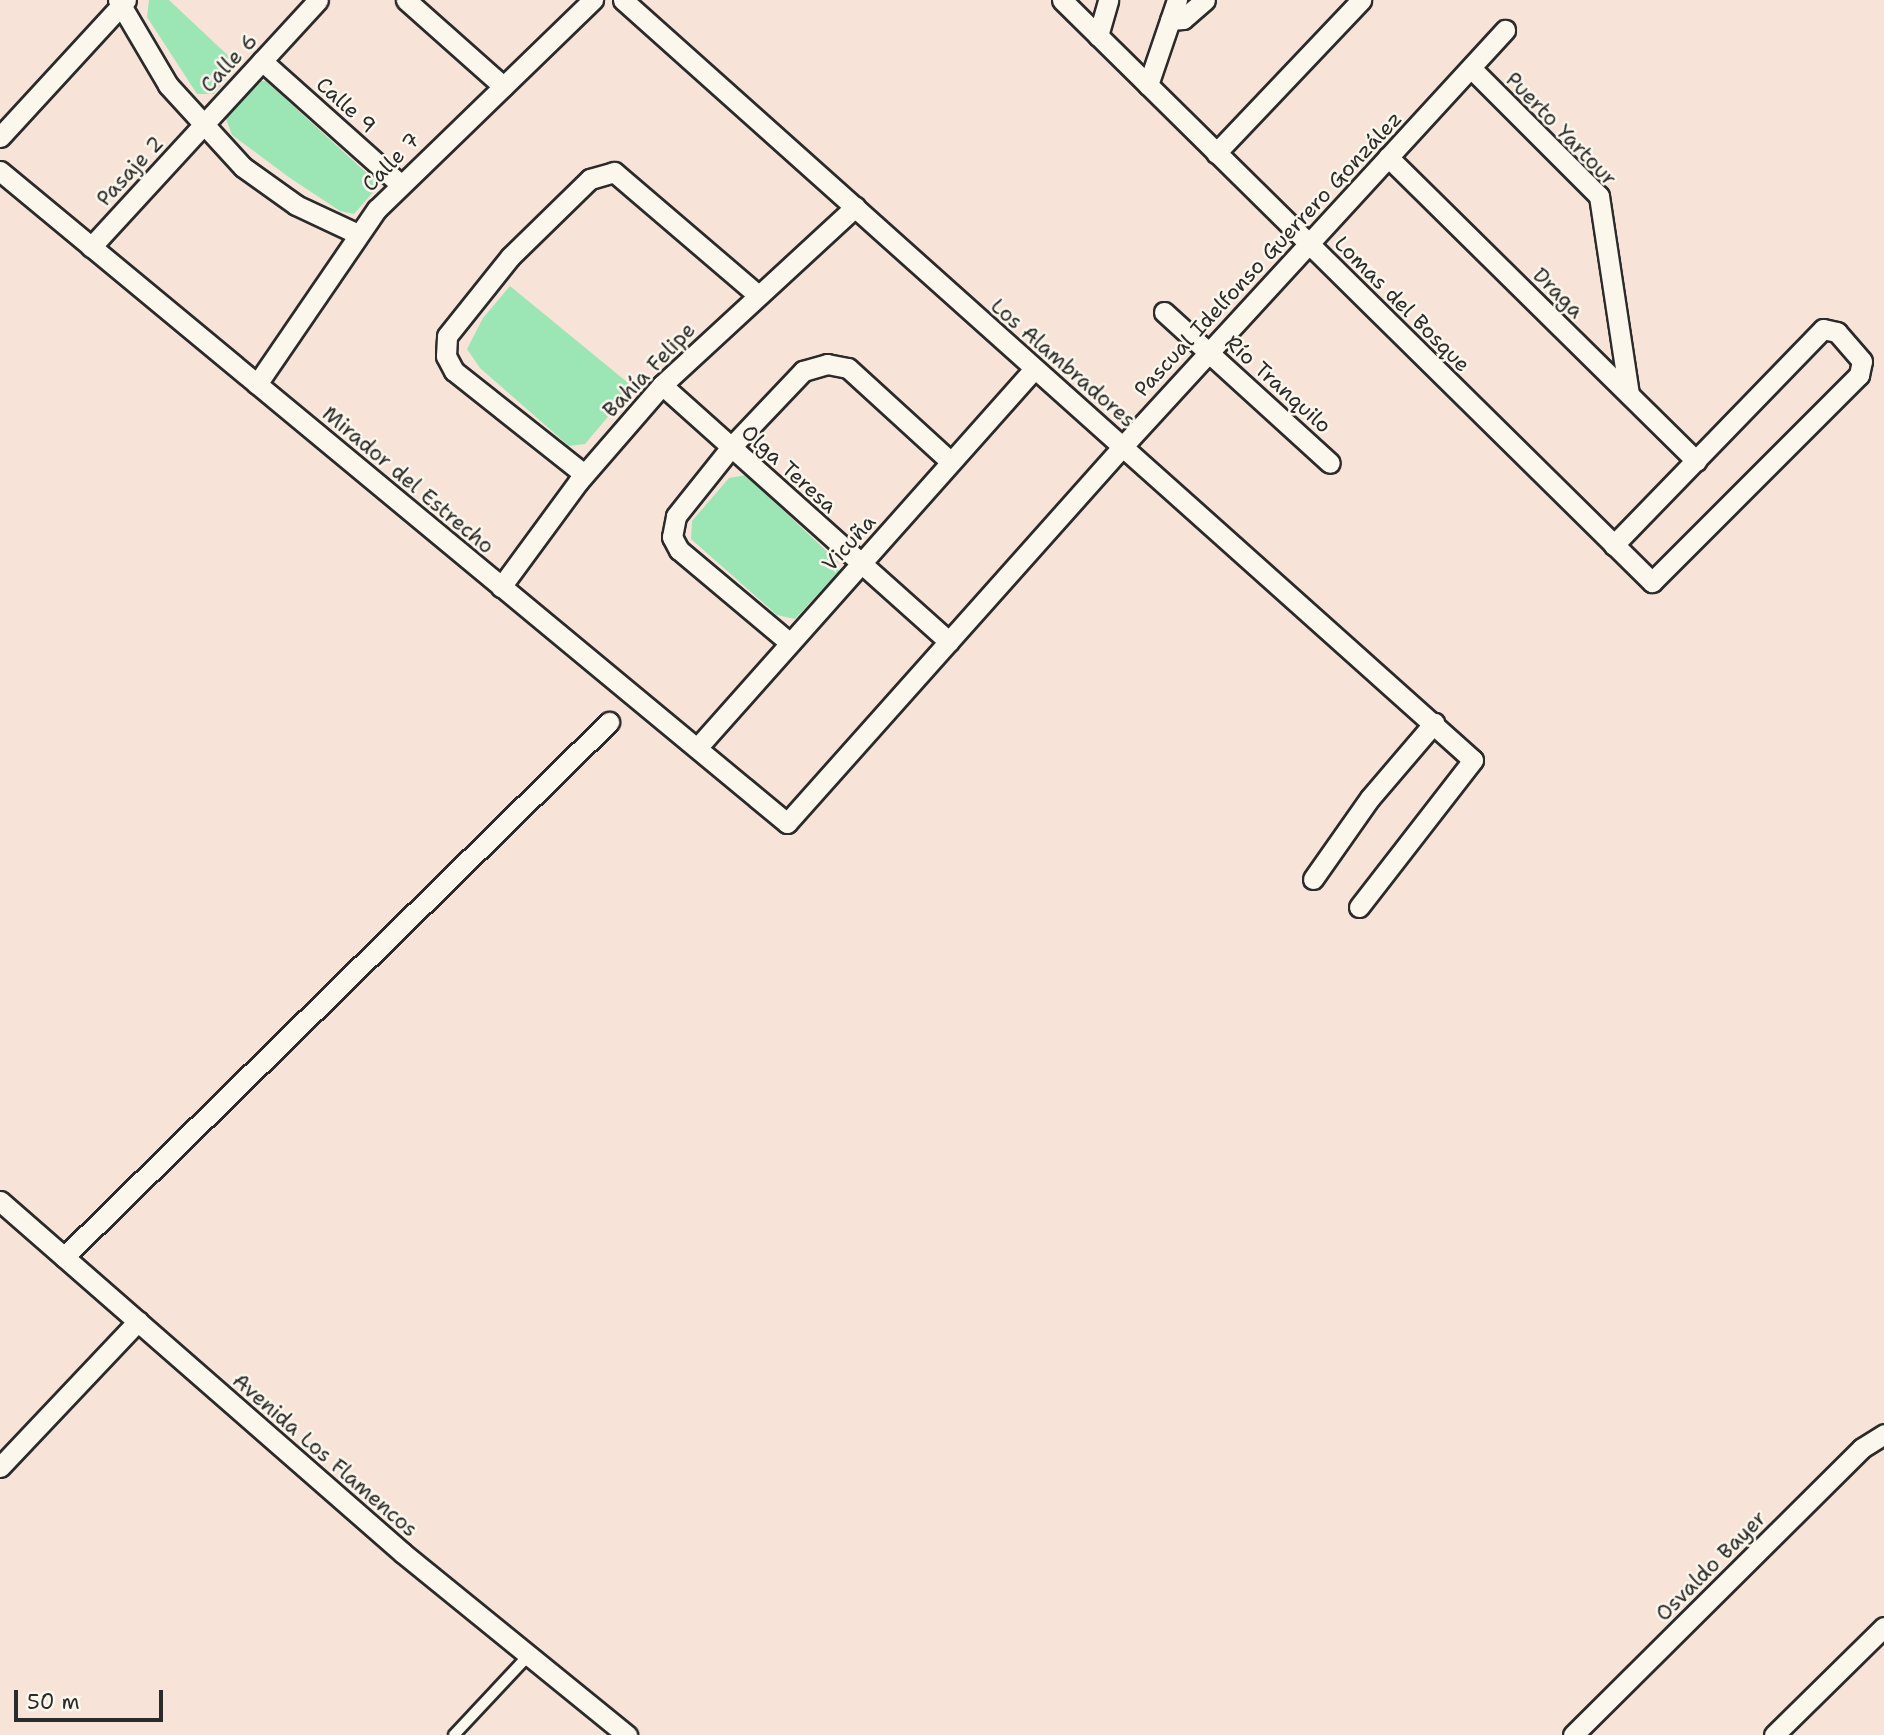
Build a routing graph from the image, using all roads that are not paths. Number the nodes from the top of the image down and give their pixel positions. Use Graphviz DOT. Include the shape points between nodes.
graph roads {
  1 [pos="318,0"];
  2 [pos="406,0"];
  3 [pos="593,0"];
  4 [pos="623,0"];
  5 [pos="1062,0"];
  6 [pos="1108,0"];
  7 [pos="1177,0"];
  8 [pos="1205,0"];
  9 [pos="1361,0"];
  10 [pos="122,2"];
  11 [pos="1170,20"];
  12 [pos="1505,30"];
  13 [pos="1098,36"];
  14 [pos="262,61"];
  15 [pos="1471,68"];
  16 [pos="1148,85"];
  17 [pos="503,86"];
  18 [pos="202,125"];
  19 [pos="0,137"];
  20 [pos="1216,153"];
  21 [pos="1388,157"];
  22 [pos="0,171"];
  23 [pos="400,183"];
  24 [pos="855,207"];
  25 [pos="358,234"];
  26 [pos="1308,243"];
  27 [pos="91,247"];
  28 [pos="758,295"];
  29 [pos="1164,312"];
  30 [pos="1209,353"];
  31 [pos="1034,369"];
  32 [pos="257,384"];
  33 [pos="662,386"];
  34 [pos="1629,394"];
  35 [pos="1123,446"];
  36 [pos="731,447"];
  37 [pos="1696,461"];
  38 [pos="951,463"];
  39 [pos="1330,463"];
  40 [pos="584,474"];
  41 [pos="1614,545"];
  42 [pos="861,563"];
  43 [pos="502,587"];
  44 [pos="949,642"];
  45 [pos="790,643"];
  46 [pos="608,722"];
  47 [pos="1434,723"];
  48 [pos="697,748"];
  49 [pos="787,823"];
  50 [pos="1313,879"];
  51 [pos="1359,907"];
  52 [pos="0,1201"];
  53 [pos="64,1257"];
  54 [pos="138,1321"];
  55 [pos="1884,1434"];
  56 [pos="0,1467"];
  57 [pos="1884,1627"];
  58 [pos="528,1656"];
  59 [pos="454,1735"];
  60 [pos="627,1735"];
  61 [pos="1573,1735"];
  62 [pos="1774,1735"];
  1 -- 14 [label="street, Calle 6"];
  2 -- 17 [label="street"];
  3 -- 17 [label="street, Calle 7"];
  4 -- 24 [label="street, Los Alambradores"];
  5 -- 13 [label="street, Lomas del Bosque"];
  6 -- 13 [label="street"];
  7 -- 11 [label="street"];
  8 -- 11 [label="street" via="1183,19"];
  9 -- 20 [label="street"];
  10 -- 18 [label="street" via="168,85"];
  10 -- 19 [label="street"];
  11 -- 16 [label="street"];
  12 -- 15 [label="street, Pascual Idelfonso Guerrero González"];
  13 -- 16 [label="street, Lomas del Bosque"];
  14 -- 18 [label="street, Calle 6"];
  14 -- 23 [label="street, Calle 9"];
  15 -- 21 [label="street, Pascual Idelfonso Guerrero González"];
  15 -- 34 [label="street, Puerto Yartour" via="1602,202"];
  16 -- 20 [label="street, Lomas del Bosque"];
  17 -- 23 [label="street, Calle 7"];
  18 -- 25 [label="street" via="268,186"];
  18 -- 27 [label="street, Pasaje 2"];
  20 -- 26 [label="street, Lomas del Bosque"];
  21 -- 26 [label="street, Pascual Idelfonso Guerrero González"];
  21 -- 34 [label="street, Draga"];
  22 -- 27 [label="street, Mirador del Estrecho"];
  23 -- 25 [label="street, Calle 7"];
  24 -- 28 [label="street, Bahía Felipe"];
  24 -- 31 [label="street, Los Alambradores"];
  25 -- 32 [label="street, Calle 7"];
  26 -- 30 [label="street, Pascual Idelfonso Guerrero González"];
  26 -- 41 [label="street, Lomas del Bosque"];
  27 -- 32 [label="street, Mirador del Estrecho"];
  28 -- 33 [label="street, Bahía Felipe"];
  28 -- 40 [label="street" via="621,175 605,172 590,179 510,257 447,336 446,356 454,371"];
  29 -- 30 [label="street, Río Tranquilo"];
  30 -- 35 [label="street, Pascual Idelfonso Guerrero González"];
  30 -- 39 [label="street, Río Tranquilo"];
  31 -- 35 [label="street, Los Alambradores"];
  31 -- 38 [label="street, Vicuña"];
  32 -- 43 [label="street, Mirador del Estrecho"];
  33 -- 36 [label="street, Olga Teresa"];
  33 -- 40 [label="street, Bahía Felipe"];
  34 -- 37 [label="street, Draga"];
  35 -- 44 [label="street, Pascual Idelfonso Guerrero González"];
  35 -- 47 [label="street, Los Alambradores"];
  36 -- 38 [label="street" via="803,372 827,364 848,368"];
  36 -- 42 [label="street, Olga Teresa"];
  36 -- 45 [label="street" via="676,516 672,537 679,550"];
  37 -- 41 [label="street"];
  37 -- 41 [label="street, Lomas del Bosque" via="1824,329 1837,332 1862,361 1859,374 1651,582"];
  38 -- 42 [label="street, Vicuña"];
  40 -- 43 [label="street, Bahía Felipe"];
  42 -- 44 [label="street, Olga Teresa"];
  42 -- 45 [label="street, Vicuña"];
  43 -- 48 [label="street, Mirador del Estrecho"];
  44 -- 49 [label="street, Pascual Idelfonso Guerrero González"];
  45 -- 48 [label="street, Vicuña"];
  46 -- 53 [label="street"];
  47 -- 50 [label="street" via="1370,798"];
  47 -- 51 [label="street, Los Alambradores" via="1473,760"];
  48 -- 49 [label="street, Mirador del Estrecho"];
  52 -- 53 [label="street, Avenida Los Flamencos"];
  53 -- 54 [label="street, Avenida Los Flamencos"];
  54 -- 56 [label="street"];
  54 -- 58 [label="street, Avenida Los Flamencos"];
  55 -- 61 [label="street, Osvaldo Bayer" via="1862,1448"];
  57 -- 62 [label="street"];
  58 -- 59 [label="lane"];
  58 -- 60 [label="street, Avenida Los Flamencos"];
}
